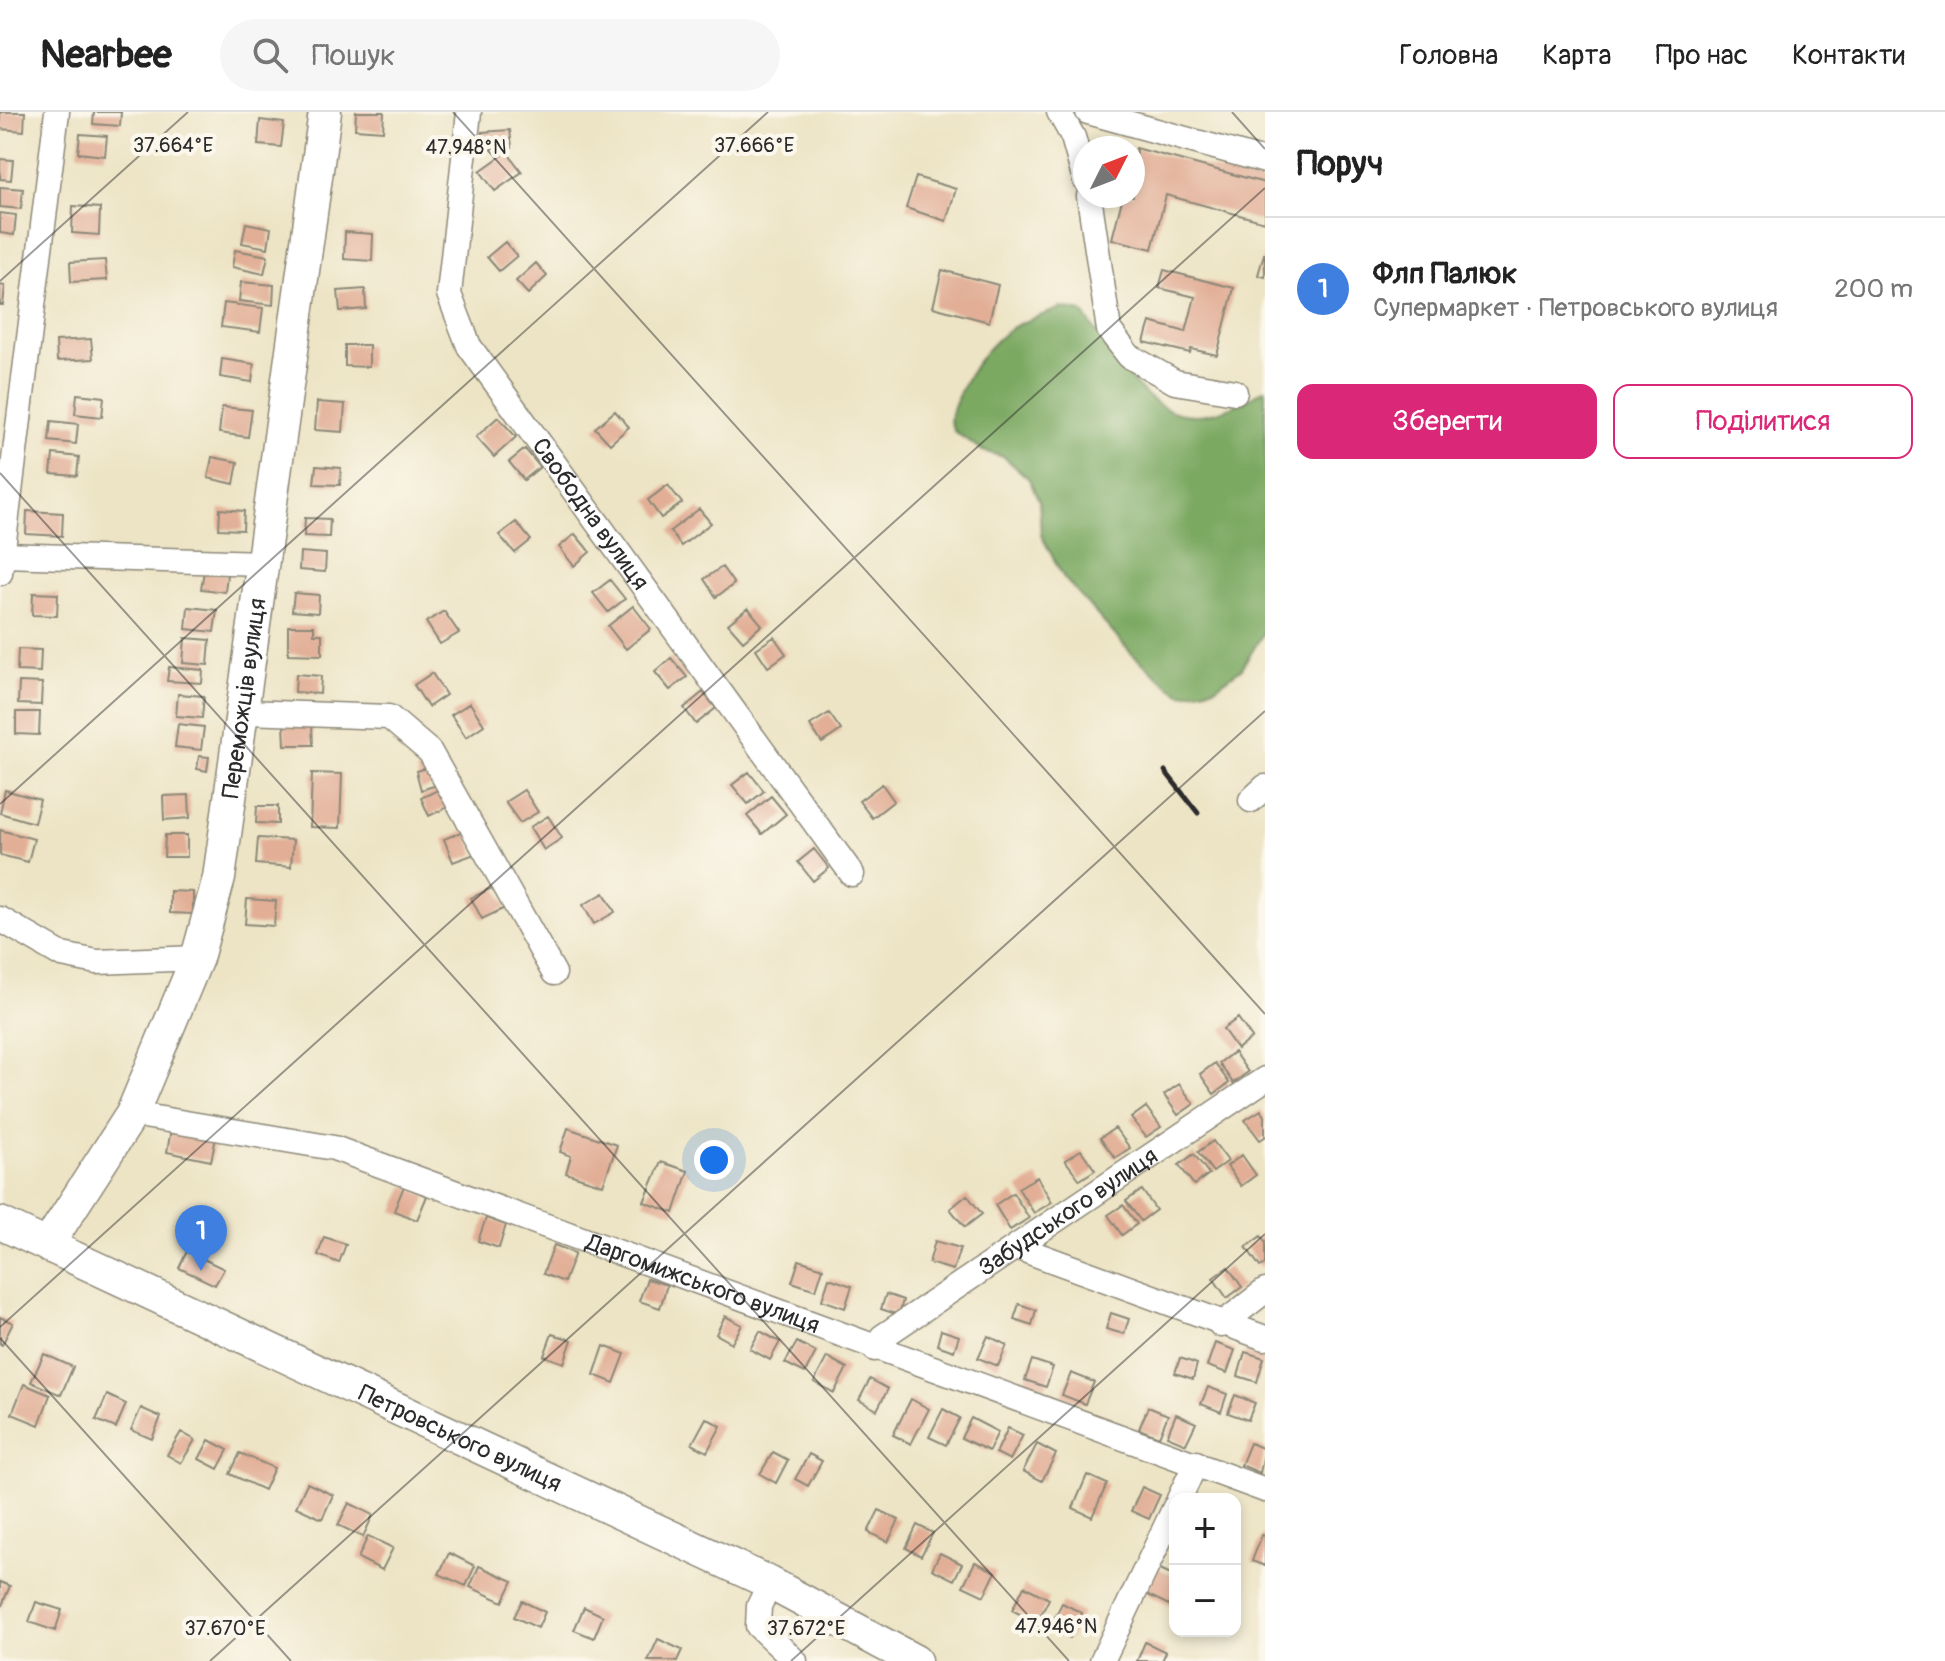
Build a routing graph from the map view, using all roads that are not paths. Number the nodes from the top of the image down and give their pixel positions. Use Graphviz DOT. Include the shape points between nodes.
graph roads {
  1 [pos="57,112"];
  2 [pos="325,112"];
  3 [pos="469,112"];
  4 [pos="1059,112"];
  5 [pos="1088,112"];
  6 [pos="1073,137"];
  7 [pos="1265,161"];
  8 [pos="1091,208"];
  9 [pos="1235,392"];
  10 [pos="262,563"];
  11 [pos="1,564"];
  12 [pos="244,712"];
  13 [pos="852,874"];
  14 [pos="0,919"];
  15 [pos="197,958"];
  16 [pos="554,973"];
  17 [pos="1265,1079"];
  18 [pos="132,1114"];
  19 [pos="0,1223"];
  20 [pos="50,1247"];
  21 [pos="1016,1247"];
  22 [pos="1265,1291"];
  23 [pos="1221,1325"];
  24 [pos="1265,1338"];
  25 [pos="875,1349"];
  26 [pos="1196,1463"];
  27 [pos="1265,1490"];
  28 [pos="1182,1493"];
  29 [pos="1169,1520"];
  30 [pos="770,1583"];
  31 [pos="795,1661"];
  32 [pos="915,1661"];
  33 [pos="1102,1661"];
  1 -- 11 [label="street"];
  2 -- 10 [label="main road, Переможців вулиця"];
  3 -- 13 [label="street, Свободна вулиця" via="449,294 469,346"];
  4 -- 6 [label="street"];
  5 -- 7 [label="street"];
  8 -- 9 [label="street" via="1109,330 1129,356 1175,382"];
  10 -- 11 [label="street"];
  10 -- 12 [label="main road, Переможців вулиця"];
  12 -- 15 [label="main road, Переможців вулиця" via="219,878"];
  12 -- 16 [label="street" via="389,717 430,752"];
  14 -- 15 [label="street" via="62,955 97,962"];
  15 -- 18 [label="main road, Переможців вулиця"];
  17 -- 21 [label="street, Забудського вулиця"];
  18 -- 20 [label="main road, Переможців вулиця"];
  18 -- 25 [label="street, Даргомижського вулиця" via="334,1148"];
  19 -- 20 [label="main road, Петровського вулиця"];
  20 -- 30 [label="main road, Петровського вулиця"];
  21 -- 23 [label="street"];
  21 -- 25 [label="street, Забудського вулиця" via="882,1337"];
  22 -- 23 [label="street"];
  23 -- 24 [label="street"];
  25 -- 26 [label="street, Даргомижського вулиця"];
  26 -- 27 [label="street, Даргомижського вулиця"];
  26 -- 28 [label="street"];
  29 -- 33 [label="street"];
  30 -- 31 [label="street" via="759,1606 758,1626"];
  30 -- 32 [label="main road, Петровського вулиця"];
}
